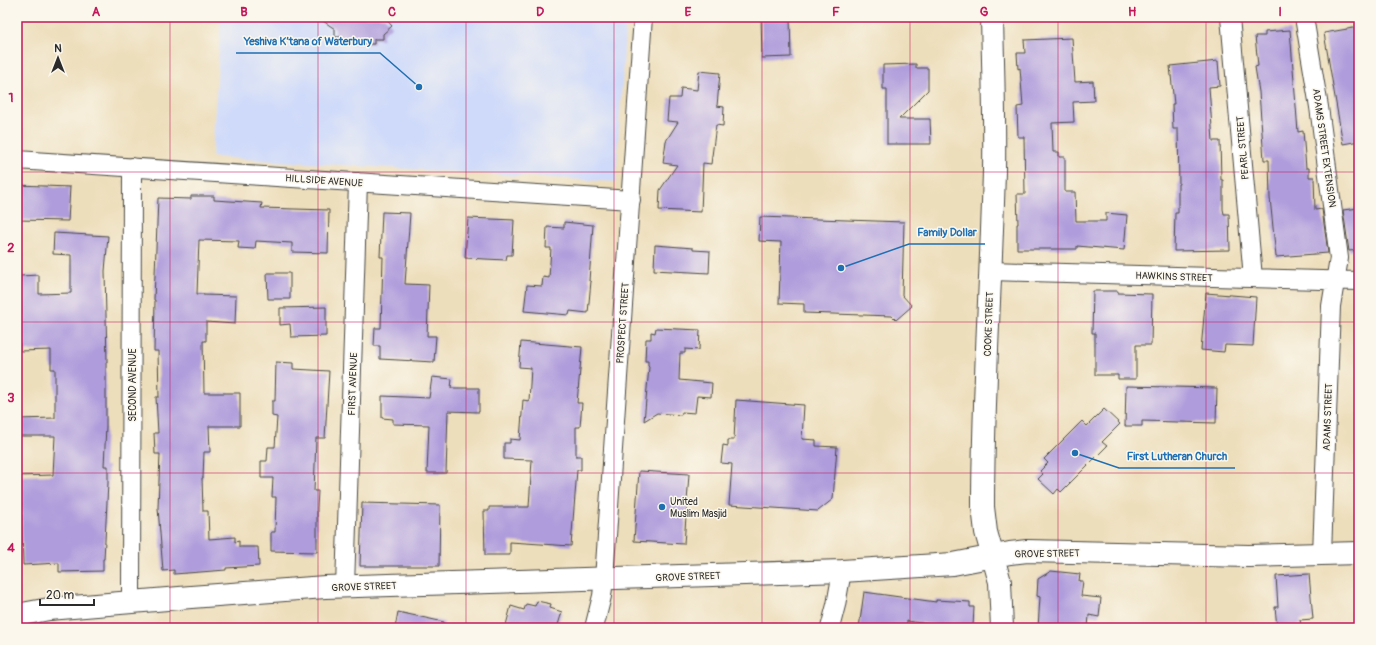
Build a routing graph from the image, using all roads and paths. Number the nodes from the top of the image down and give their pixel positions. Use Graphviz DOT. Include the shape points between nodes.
graph roads {
  1 [pos="644,17"];
  2 [pos="992,17"];
  3 [pos="1230,17"];
  4 [pos="1304,17"];
  5 [pos="17,160"];
  6 [pos="132,167"];
  7 [pos="358,182"];
  8 [pos="631,200"];
  9 [pos="990,271"];
  10 [pos="1253,278"];
  11 [pos="1336,280"];
  12 [pos="1359,281"];
  13 [pos="1359,553"];
  14 [pos="1322,554"];
  15 [pos="993,557"];
  16 [pos="842,571"];
  17 [pos="604,578"];
  18 [pos="345,587"];
  19 [pos="131,602"];
  20 [pos="17,616"];
  21 [pos="594,628"];
  22 [pos="830,628"];
  23 [pos="1002,628"];
  1 -- 8 [label="street, PROSPECT STREET"];
  2 -- 9 [label="main road, COOKE STREET" via="994,134"];
  3 -- 10 [label="street, PEARL STREET"];
  4 -- 11 [label="street, ADAMS STREET EXTENSION" via="1338,251"];
  5 -- 6 [label="street, HILLSIDE AVENUE"];
  6 -- 7 [label="street, HILLSIDE AVENUE"];
  6 -- 19 [label="street, SECOND AVENUE"];
  7 -- 8 [label="street, HILLSIDE AVENUE"];
  7 -- 18 [label="street, FIRST AVENUE"];
  8 -- 17 [label="street, PROSPECT STREET"];
  9 -- 10 [label="street, HAWKINS STREET"];
  9 -- 15 [label="main road, COOKE STREET" via="983,507"];
  10 -- 11 [label="street, HAWKINS STREET"];
  11 -- 12 [label="street, HAWKINS STREET"];
  11 -- 14 [label="street, ADAMS STREET" via="1331,306"];
  13 -- 14 [label="main road, GROVE STREET"];
  14 -- 15 [label="main road, GROVE STREET" via="1249,556 1048,551 1019,552"];
  15 -- 16 [label="main road, GROVE STREET" via="953,564"];
  15 -- 23 [label="main road, COOKE STREET" via="1000,582"];
  16 -- 17 [label="main road, GROVE STREET"];
  16 -- 22 [label="street"];
  17 -- 18 [label="main road, GROVE STREET"];
  17 -- 21 [label="street, PROSPECT STREET"];
  18 -- 19 [label="main road, GROVE STREET"];
  19 -- 20 [label="main road, GROVE STREET" via="49,609"];
}
